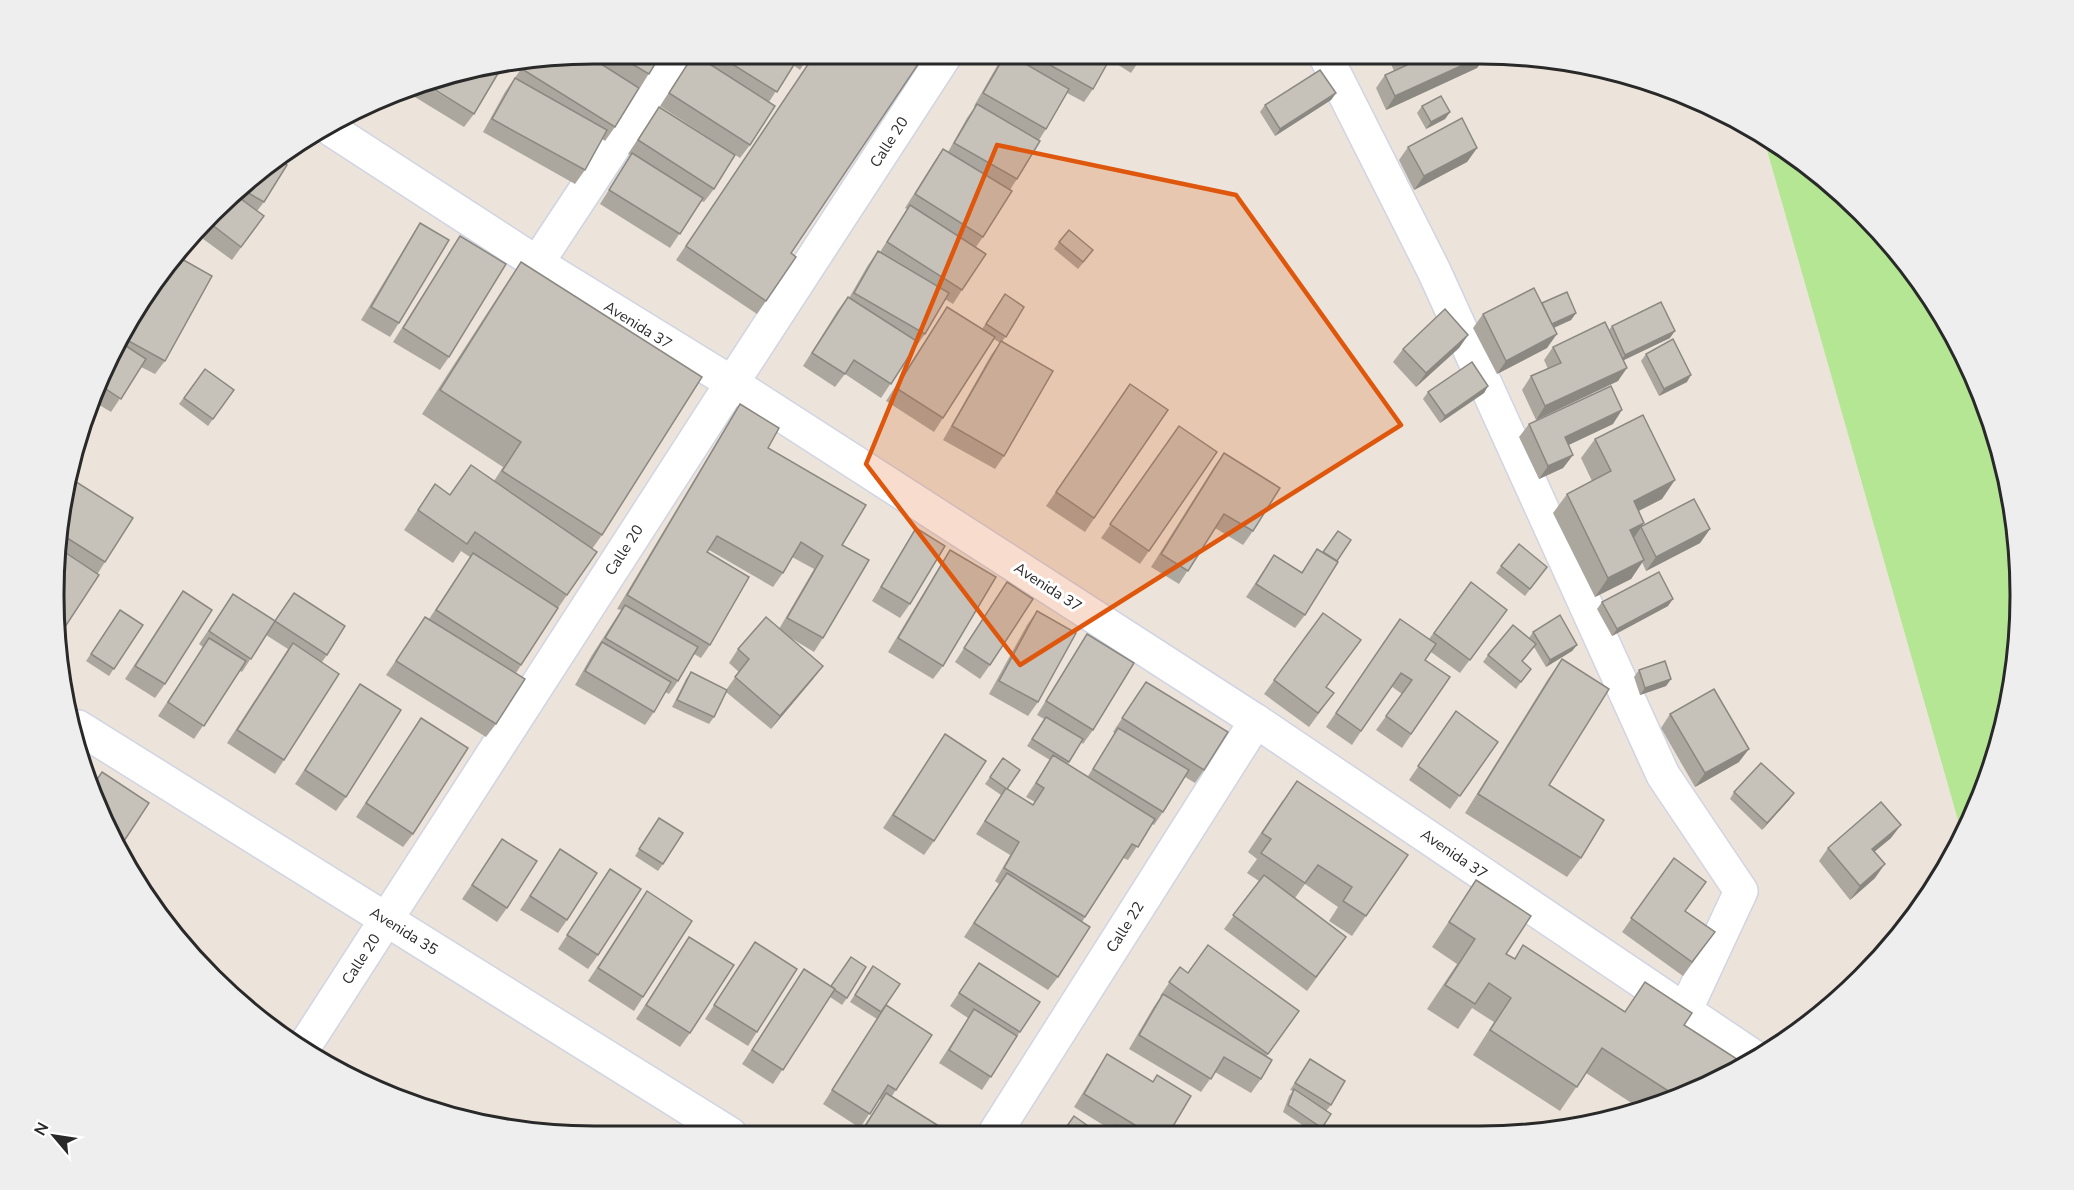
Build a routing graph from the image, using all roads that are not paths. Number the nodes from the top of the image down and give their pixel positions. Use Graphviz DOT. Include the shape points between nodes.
graph roads {
  1 [pos="668,64"];
  2 [pos="939,64"];
  3 [pos="1330,64"];
  4 [pos="336,133"];
  5 [pos="537,263"];
  6 [pos="732,383"];
  7 [pos="1256,721"];
  8 [pos="82,730"];
  9 [pos="386,919"];
  10 [pos="1685,1011"];
  11 [pos="308,1041"];
  12 [pos="1747,1052"];
  13 [pos="717,1126"];
  14 [pos="999,1126"];
  1 -- 5 [label="street"];
  2 -- 6 [label="street, Calle 20"];
  3 -- 10 [label="street" via="1434,271 1663,775 1740,891"];
  4 -- 5 [label="street, Avenida 37"];
  5 -- 6 [label="street, Avenida 37"];
  6 -- 7 [label="street, Avenida 37"];
  6 -- 9 [label="street, Calle 20"];
  7 -- 10 [label="street, Avenida 37"];
  7 -- 14 [label="street, Calle 22"];
  8 -- 9 [label="street, Avenida 35"];
  9 -- 11 [label="street, Calle 20"];
  9 -- 13 [label="street, Avenida 35"];
  10 -- 12 [label="street, Avenida 37"];
}
